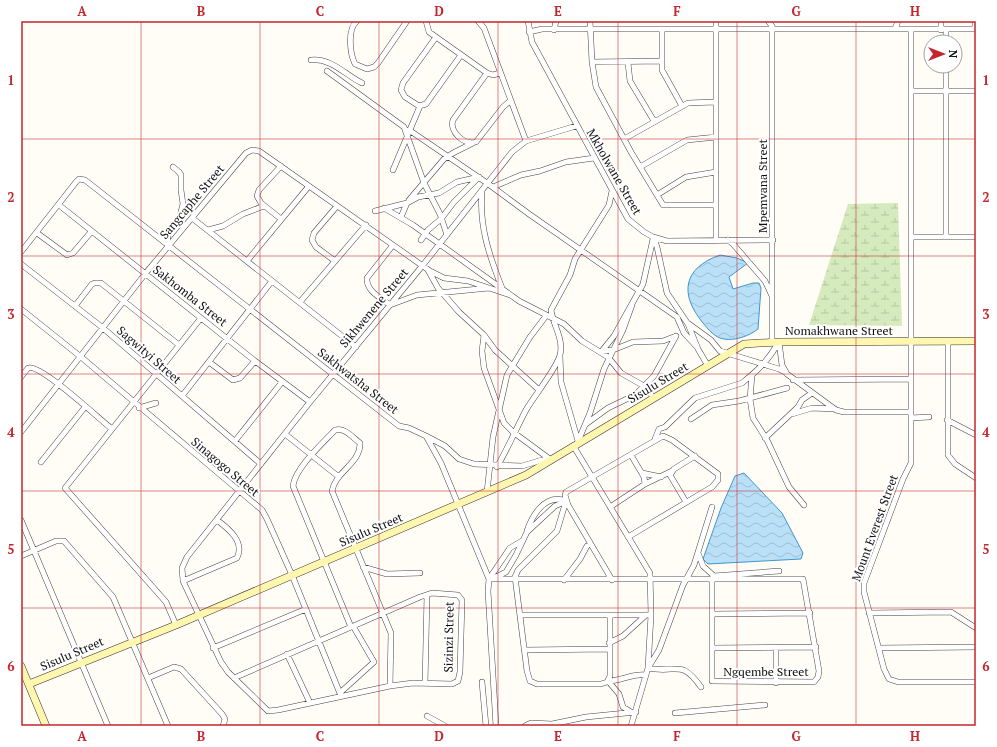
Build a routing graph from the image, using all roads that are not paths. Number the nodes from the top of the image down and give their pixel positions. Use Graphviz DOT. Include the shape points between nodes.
graph roads {
  1 [pos="357,21"];
  2 [pos="407,21"];
  3 [pos="426,21"];
  4 [pos="478,21"];
  5 [pos="528,21"];
  6 [pos="556,21"];
  7 [pos="590,21"];
  8 [pos="716,21"];
  9 [pos="768,21"];
  10 [pos="898,21"];
  11 [pos="941,21"];
  12 [pos="975,21"];
  13 [pos="772,28"];
  14 [pos="976,28"];
  15 [pos="590,29"];
  16 [pos="895,29"];
  17 [pos="911,29"];
  18 [pos="554,30"];
  19 [pos="662,30"];
  20 [pos="716,30"];
  21 [pos="943,30"];
  22 [pos="529,32"];
  23 [pos="944,34"];
  24 [pos="436,37"];
  25 [pos="461,55"];
  26 [pos="310,60"];
  27 [pos="592,62"];
  28 [pos="662,62"];
  29 [pos="628,63"];
  30 [pos="327,72"];
  31 [pos="487,73"];
  32 [pos="500,74"];
  33 [pos="946,74"];
  34 [pos="362,83"];
  35 [pos="946,90"];
  36 [pos="911,91"];
  37 [pos="976,91"];
  38 [pos="510,101"];
  39 [pos="715,102"];
  40 [pos="420,106"];
  41 [pos="682,106"];
  42 [pos="654,121"];
  43 [pos="576,126"];
  44 [pos="408,132"];
  45 [pos="716,137"];
  46 [pos="624,139"];
  47 [pos="526,141"];
  48 [pos="473,143"];
  49 [pos="448,156"];
  50 [pos="594,158"];
  51 [pos="281,166"];
  52 [pos="173,167"];
  53 [pos="640,167"];
  54 [pos="393,170"];
  55 [pos="716,172"];
  56 [pos="478,177"];
  57 [pos="424,183"];
  58 [pos="488,183"];
  59 [pos="309,186"];
  60 [pos="493,187"];
  61 [pos="482,190"];
  62 [pos="612,191"];
  63 [pos="430,195"];
  64 [pos="657,195"];
  65 [pos="407,202"];
  66 [pos="59,205"];
  67 [pos="609,205"];
  68 [pos="620,205"];
  69 [pos="716,205"];
  70 [pos="264,206"];
  71 [pos="337,206"];
  72 [pos="384,208"];
  73 [pos="375,210"];
  74 [pos="401,217"];
  75 [pos="192,218"];
  76 [pos="281,219"];
  77 [pos="441,219"];
  78 [pos="366,225"];
  79 [pos="208,230"];
  80 [pos="91,232"];
  81 [pos="37,233"];
  82 [pos="425,234"];
  83 [pos="447,235"];
  84 [pos="946,236"];
  85 [pos="911,237"];
  86 [pos="976,237"];
  87 [pos="654,238"];
  88 [pos="421,240"];
  89 [pos="716,240"];
  90 [pos="727,240"];
  91 [pos="773,240"];
  92 [pos="439,244"];
  93 [pos="168,245"];
  94 [pos="393,245"];
  95 [pos="580,250"];
  96 [pos="21,252"];
  97 [pos="247,261"];
  98 [pos="335,261"];
  99 [pos="21,264"];
  100 [pos="423,265"];
  101 [pos="428,269"];
  102 [pos="145,274"];
  103 [pos="272,281"];
  104 [pos="492,288"];
  105 [pos="502,288"];
  106 [pos="640,291"];
  107 [pos="443,293"];
  108 [pos="510,295"];
  109 [pos="772,296"];
  110 [pos="124,302"];
  111 [pos="300,302"];
  112 [pos="390,305"];
  113 [pos="632,305"];
  114 [pos="75,306"];
  115 [pos="21,309"];
  116 [pos="251,310"];
  117 [pos="546,316"];
  118 [pos="201,318"];
  119 [pos="554,320"];
  120 [pos="688,324"];
  121 [pos="103,328"];
  122 [pos="484,335"];
  123 [pos="227,338"];
  124 [pos="912,341"];
  125 [pos="948,341"];
  126 [pos="775,342"];
  127 [pos="976,342"];
  128 [pos="179,345"];
  129 [pos="356,347"];
  130 [pos="697,347"];
  131 [pos="614,350"];
  132 [pos="601,352"];
  133 [pos="727,354"];
  134 [pos="560,356"];
  135 [pos="81,357"];
  136 [pos="609,358"];
  137 [pos="255,361"];
  138 [pos="209,362"];
  139 [pos="511,365"];
  140 [pos="762,365"];
  141 [pos="708,366"];
  142 [pos="155,374"];
  143 [pos="333,374"];
  144 [pos="787,374"];
  145 [pos="752,375"];
  146 [pos="21,377"];
  147 [pos="911,379"];
  148 [pos="793,380"];
  149 [pos="282,382"];
  150 [pos="59,384"];
  151 [pos="644,386"];
  152 [pos="787,388"];
  153 [pos="539,390"];
  154 [pos="812,393"];
  155 [pos="182,396"];
  156 [pos="654,398"];
  157 [pos="750,398"];
  158 [pos="310,402"];
  159 [pos="133,403"];
  160 [pos="156,403"];
  161 [pos="85,407"];
  162 [pos="498,407"];
  163 [pos="139,408"];
  164 [pos="836,410"];
  165 [pos="911,412"];
  166 [pos="787,417"];
  167 [pos="929,417"];
  168 [pos="911,418"];
  169 [pos="691,419"];
  170 [pos="947,420"];
  171 [pos="586,424"];
  172 [pos="112,429"];
  173 [pos="21,432"];
  174 [pos="513,432"];
  175 [pos="285,434"];
  176 [pos="976,435"];
  177 [pos="426,436"];
  178 [pos="765,438"];
  179 [pos="655,440"];
  180 [pos="235,441"];
  181 [pos="577,444"];
  182 [pos="312,455"];
  183 [pos="631,455"];
  184 [pos="695,456"];
  185 [pos="551,460"];
  186 [pos="42,462"];
  187 [pos="261,464"];
  188 [pos="490,466"];
  189 [pos="497,467"];
  190 [pos="672,471"];
  191 [pos="642,473"];
  192 [pos="339,477"];
  193 [pos="661,477"];
  194 [pos="592,478"];
  195 [pos="976,478"];
  196 [pos="645,484"];
  197 [pos="239,492"];
  198 [pos="487,492"];
  199 [pos="566,501"];
  200 [pos="686,502"];
  201 [pos="458,504"];
  202 [pos="804,505"];
  203 [pos="610,507"];
  204 [pos="712,507"];
  205 [pos="21,520"];
  206 [pos="217,520"];
  207 [pos="527,532"];
  208 [pos="628,537"];
  209 [pos="522,541"];
  210 [pos="587,546"];
  211 [pos="355,548"];
  212 [pos="34,551"];
  213 [pos="698,552"];
  214 [pos="21,556"];
  215 [pos="324,562"];
  216 [pos="363,567"];
  217 [pos="779,572"];
  218 [pos="420,573"];
  219 [pos="292,575"];
  220 [pos="489,579"];
  221 [pos="712,579"];
  222 [pos="516,580"];
  223 [pos="564,580"];
  224 [pos="612,580"];
  225 [pos="651,580"];
  226 [pos="686,580"];
  227 [pos="183,581"];
  228 [pos="427,595"];
  229 [pos="306,609"];
  230 [pos="383,613"];
  231 [pos="810,613"];
  232 [pos="869,613"];
  233 [pos="714,614"];
  234 [pos="199,615"];
  235 [pos="520,615"];
  236 [pos="610,615"];
  237 [pos="648,615"];
  238 [pos="176,625"];
  239 [pos="352,626"];
  240 [pos="976,628"];
  241 [pos="318,640"];
  242 [pos="132,642"];
  243 [pos="609,646"];
  244 [pos="816,647"];
  245 [pos="976,647"];
  246 [pos="213,648"];
  247 [pos="713,648"];
  248 [pos="776,648"];
  249 [pos="879,648"];
  250 [pos="525,650"];
  251 [pos="287,654"];
  252 [pos="81,663"];
  253 [pos="21,666"];
  254 [pos="648,668"];
  255 [pos="646,674"];
  256 [pos="148,678"];
  257 [pos="234,678"];
  258 [pos="608,681"];
  259 [pos="482,682"];
  260 [pos="976,682"];
  261 [pos="776,683"];
  262 [pos="29,684"];
  263 [pos="425,684"];
  264 [pos="390,686"];
  265 [pos="702,687"];
  266 [pos="342,693"];
  267 [pos="310,703"];
  268 [pos="765,705"];
  269 [pos="636,712"];
  270 [pos="675,713"];
  271 [pos="427,716"];
  272 [pos="486,725"];
  273 [pos="551,725"];
  274 [pos="46,726"];
  275 [pos="108,726"];
  276 [pos="168,726"];
  277 [pos="224,726"];
  278 [pos="445,726"];
  279 [pos="496,726"];
  280 [pos="525,726"];
  281 [pos="631,726"];
  1 -- 2 [label="street" via="351,31 352,55 356,64 367,69 378,63"];
  3 -- 24 [label="street" via="429,32"];
  4 -- 32 [label="street" via="484,28"];
  5 -- 22 [label="street, Mkholwane Street"];
  6 -- 18 [label="street"];
  7 -- 15 [label="street"];
  8 -- 20 [label="street"];
  9 -- 13 [label="street"];
  10 -- 16 [label="street"];
  11 -- 21 [label="street"];
  12 -- 14 [label="street"];
  13 -- 16 [label="street"];
  13 -- 20 [label="street"];
  13 -- 91 [label="street, Mpemvana Street"];
  14 -- 21 [label="street"];
  15 -- 18 [label="street"];
  15 -- 19 [label="street"];
  15 -- 27 [label="street"];
  16 -- 17 [label="street"];
  17 -- 21 [label="street"];
  17 -- 36 [label="street, Mount Everest Street"];
  18 -- 22 [label="street"];
  19 -- 20 [label="street"];
  19 -- 28 [label="street"];
  20 -- 39 [label="street"];
  21 -- 23 [label="street"];
  22 -- 43 [label="street, Mkholwane Street"];
  24 -- 25 [label="street"];
  24 -- 40 [label="street" via="402,86 401,93"];
  25 -- 31 [label="street"];
  25 -- 40 [label="street" via="428,102"];
  26 -- 34 [label="street" via="337,66"];
  27 -- 29 [label="street"];
  27 -- 46 [label="street" via="596,87"];
  28 -- 29 [label="street"];
  28 -- 41 [label="street" via="664,76"];
  29 -- 42 [label="street" via="630,81"];
  30 -- 44 [label="street" via="404,126"];
  31 -- 32 [label="street"];
  31 -- 48 [label="street" via="452,124 454,132 469,143"];
  32 -- 38 [label="street"];
  33 -- 35 [label="street"];
  35 -- 36 [label="street"];
  35 -- 37 [label="street"];
  35 -- 84 [label="street"];
  36 -- 85 [label="street, Mount Everest Street"];
  38 -- 47 [label="street"];
  38 -- 48 [label="street"];
  39 -- 41 [label="street" via="694,102"];
  39 -- 45 [label="street"];
  40 -- 44 [label="street"];
  41 -- 42 [label="street"];
  42 -- 46 [label="street"];
  43 -- 47 [label="street, Sikhwenene Street"];
  43 -- 50 [label="street, Mkholwane Street"];
  44 -- 49 [label="street"];
  44 -- 54 [label="street"];
  44 -- 57 [label="street"];
  45 -- 53 [label="street" via="688,140"];
  45 -- 55 [label="street"];
  46 -- 53 [label="street"];
  47 -- 58 [label="street, Sikhwenene Street" via="512,152"];
  48 -- 49 [label="street"];
  49 -- 56 [label="street"];
  49 -- 57 [label="street" via="439,163"];
  50 -- 60 [label="street" via="566,162 521,175"];
  50 -- 62 [label="street, Mkholwane Street"];
  51 -- 59 [label="street, Sangcaphe Street"];
  51 -- 70 [label="street" via="258,193 258,200"];
  51 -- 75 [label="street, Sangcaphe Street" via="259,151 250,151"];
  52 -- 93 [label="street" via="181,175 184,204 179,220 168,234"];
  53 -- 64 [label="street"];
  55 -- 64 [label="street" via="686,176"];
  55 -- 69 [label="street"];
  56 -- 58 [label="street"];
  56 -- 63 [label="street" via="457,182 439,193"];
  56 -- 77 [label="street"];
  57 -- 63 [label="street"];
  57 -- 65 [label="street"];
  58 -- 60 [label="street"];
  58 -- 61 [label="street, Sikhwenene Street"];
  59 -- 71 [label="street, Sangcaphe Street"];
  59 -- 76 [label="street"];
  60 -- 95 [label="street"];
  61 -- 83 [label="street, Sikhwenene Street"];
  61 -- 105 [label="street" via="485,241"];
  62 -- 67 [label="street"];
  62 -- 68 [label="street, Mkholwane Street"];
  63 -- 65 [label="street"];
  63 -- 77 [label="street"];
  64 -- 69 [label="street" via="663,206"];
  65 -- 72 [label="street"];
  65 -- 74 [label="street"];
  66 -- 80 [label="street, Sakhomba Street"];
  66 -- 81 [label="street"];
  66 -- 93 [label="street, Sakhwatsha Street" via="79,179 85,180"];
  67 -- 68 [label="street"];
  67 -- 95 [label="street"];
  68 -- 87 [label="street, Mkholwane Street" via="632,224"];
  69 -- 89 [label="street"];
  70 -- 76 [label="street"];
  70 -- 79 [label="street" via="243,214 223,226"];
  71 -- 78 [label="street, Sangcaphe Street"];
  71 -- 98 [label="street" via="314,233 312,240 316,247"];
  72 -- 73 [label="street"];
  72 -- 74 [label="street"];
  74 -- 82 [label="street"];
  75 -- 79 [label="street"];
  75 -- 93 [label="street, Sangcaphe Street"];
  76 -- 97 [label="street"];
  77 -- 82 [label="street"];
  77 -- 83 [label="street"];
  78 -- 94 [label="street, Sangcaphe Street"];
  78 -- 98 [label="street"];
  79 -- 97 [label="street"];
  80 -- 81 [label="street" via="73,253 67,255"];
  80 -- 102 [label="street, Sakhomba Street"];
  81 -- 96 [label="street"];
  82 -- 88 [label="street"];
  82 -- 92 [label="street"];
  83 -- 92 [label="street, Sikhwenene Street"];
  84 -- 85 [label="street"];
  84 -- 86 [label="street"];
  85 -- 124 [label="street, Mount Everest Street"];
  87 -- 89 [label="street, Mkholwane Street" via="667,241"];
  87 -- 106 [label="street" via="647,274"];
  87 -- 120 [label="street" via="667,293"];
  89 -- 90 [label="street, Mkholwane Street"];
  90 -- 91 [label="street, Mkholwane Street"];
  90 -- 109 [label="street" via="765,281"];
  91 -- 109 [label="street, Mpemvana Street"];
  92 -- 100 [label="street, Sikhwenene Street"];
  92 -- 105 [label="street"];
  93 -- 102 [label="street, Sangcaphe Street"];
  93 -- 116 [label="street, Sakhwatsha Street"];
  94 -- 100 [label="street, Sangcaphe Street"];
  94 -- 112 [label="street" via="367,278 366,283 368,288"];
  95 -- 106 [label="street"];
  95 -- 119 [label="street" via="551,310"];
  97 -- 103 [label="street"];
  98 -- 111 [label="street"];
  99 -- 114 [label="street, Sagwityi Street"];
  100 -- 101 [label="street, Sangcaphe Street"];
  100 -- 112 [label="street, Sikhwenene Street"];
  101 -- 104 [label="street" via="444,278"];
  101 -- 107 [label="street" via="430,276"];
  102 -- 110 [label="street, Sangcaphe Street"];
  102 -- 118 [label="street, Sakhomba Street"];
  103 -- 111 [label="street"];
  103 -- 116 [label="street"];
  104 -- 107 [label="street"];
  104 -- 108 [label="street"];
  105 -- 108 [label="street"];
  106 -- 113 [label="street"];
  106 -- 130 [label="street" via="677,317 684,333"];
  107 -- 112 [label="street" via="416,295"];
  107 -- 122 [label="street"];
  108 -- 117 [label="street"];
  109 -- 126 [label="street, Mpemvana Street"];
  110 -- 114 [label="street" via="101,283 95,283"];
  110 -- 121 [label="street, Sangcaphe Street"];
  110 -- 128 [label="street"];
  111 -- 129 [label="street"];
  112 -- 129 [label="street, Sikhwenene Street"];
  113 -- 131 [label="street"];
  113 -- 132 [label="street" via="614,336"];
  114 -- 121 [label="street, Sagwityi Street"];
  115 -- 135 [label="street, Sinagogo Street"];
  116 -- 123 [label="street"];
  116 -- 143 [label="street, Sakhwatsha Street"];
  117 -- 119 [label="street"];
  117 -- 139 [label="street"];
  118 -- 123 [label="street, Sakhomba Street"];
  118 -- 128 [label="street"];
  119 -- 132 [label="street" via="564,324 582,341"];
  119 -- 134 [label="street" via="558,329"];
  120 -- 130 [label="street"];
  120 -- 133 [label="street"];
  121 -- 135 [label="street, Sangcaphe Street"];
  121 -- 142 [label="street, Sagwityi Street"];
  122 -- 139 [label="street"];
  122 -- 162 [label="street" via="482,361"];
  123 -- 137 [label="street, Sakhomba Street"];
  123 -- 138 [label="street"];
  124 -- 125 [label="street, Nomakhwane Street"];
  124 -- 126 [label="street, Nomakhwane Street"];
  124 -- 147 [label="street, Mount Everest Street"];
  125 -- 127 [label="street, Nomakhwane Street"];
  125 -- 170 [label="street"];
  126 -- 133 [label="street, Nomakhwane Street" via="744,344"];
  126 -- 140 [label="street" via="770,358"];
  126 -- 144 [label="street, Mpemvana Street"];
  128 -- 142 [label="street"];
  129 -- 143 [label="street, Sikhwenene Street"];
  130 -- 141 [label="street"];
  131 -- 132 [label="street"];
  131 -- 136 [label="street"];
  131 -- 151 [label="street" via="633,342 663,341 676,336 654,376"];
  132 -- 136 [label="street"];
  133 -- 140 [label="street"];
  133 -- 141 [label="street, Nomakhwane Street"];
  134 -- 153 [label="street"];
  134 -- 181 [label="street" via="564,393"];
  135 -- 150 [label="street, Sangcaphe Street"];
  135 -- 159 [label="street, Sinagogo Street"];
  136 -- 151 [label="street" via="621,373"];
  136 -- 171 [label="street"];
  137 -- 138 [label="street" via="240,378 233,380"];
  137 -- 149 [label="street, Sakhomba Street"];
  138 -- 155 [label="street"];
  139 -- 153 [label="street"];
  139 -- 162 [label="street"];
  140 -- 144 [label="street"];
  140 -- 145 [label="street"];
  141 -- 156 [label="street, Sisulu Street"];
  142 -- 155 [label="street, Sagwityi Street"];
  142 -- 159 [label="street"];
  143 -- 158 [label="street, Sikhwenene Street"];
  143 -- 177 [label="street, Sakhwatsha Street" via="399,426"];
  144 -- 148 [label="street"];
  145 -- 157 [label="street"];
  145 -- 179 [label="street" via="742,383 695,398 665,427 659,429"];
  146 -- 150 [label="street" via="32,367"];
  147 -- 148 [label="street"];
  147 -- 165 [label="street, Mount Everest Street"];
  148 -- 154 [label="street"];
  149 -- 158 [label="street, Sakhomba Street"];
  149 -- 180 [label="street"];
  150 -- 161 [label="street"];
  150 -- 173 [label="street, Sangcaphe Street"];
  151 -- 156 [label="street"];
  151 -- 171 [label="street" via="635,395 608,408"];
  152 -- 157 [label="street"];
  153 -- 174 [label="street"];
  154 -- 164 [label="street"];
  154 -- 166 [label="street"];
  155 -- 180 [label="street, Sagwityi Street"];
  156 -- 181 [label="street, Sisulu Street"];
  157 -- 169 [label="street" via="712,405"];
  157 -- 178 [label="street" via="753,418"];
  158 -- 175 [label="street, Sikhwenene Street"];
  159 -- 163 [label="street, Sinagogo Street"];
  159 -- 172 [label="street"];
  160 -- 163 [label="street"];
  161 -- 172 [label="street"];
  161 -- 186 [label="street"];
  162 -- 174 [label="street" via="504,423"];
  162 -- 188 [label="street"];
  163 -- 197 [label="street, Sinagogo Street"];
  164 -- 165 [label="street"];
  164 -- 166 [label="street" via="812,408"];
  165 -- 168 [label="street, Mount Everest Street"];
  166 -- 178 [label="street"];
  167 -- 168 [label="street"];
  168 -- 232 [label="street, Mount Everest Street" via="911,462 863,588"];
  170 -- 176 [label="street"];
  170 -- 195 [label="street" via="949,458"];
  171 -- 181 [label="street"];
  172 -- 238 [label="street" via="65,488 166,602"];
  174 -- 185 [label="street"];
  174 -- 189 [label="street" via="508,448"];
  175 -- 182 [label="street"];
  175 -- 187 [label="street, Sikhwenene Street"];
  177 -- 188 [label="street, Sakhwatsha Street" via="446,446 459,459"];
  177 -- 201 [label="street" via="441,463"];
  178 -- 202 [label="street" via="789,487"];
  179 -- 183 [label="street"];
  179 -- 184 [label="street" via="667,437"];
  180 -- 187 [label="street, Sagwityi Street"];
  181 -- 185 [label="street, Sisulu Street"];
  181 -- 194 [label="street"];
  182 -- 192 [label="street"];
  182 -- 192 [label="street" via="335,430 339,429 360,443 358,455"];
  182 -- 215 [label="street" via="295,478 293,486"];
  183 -- 191 [label="street"];
  183 -- 194 [label="street"];
  184 -- 190 [label="street"];
  184 -- 200 [label="street" via="715,470 719,477 716,484"];
  185 -- 189 [label="street, Sakhwatsha Street" via="522,466"];
  185 -- 198 [label="street, Sisulu Street" via="526,475"];
  187 -- 197 [label="street, Sikhwenene Street"];
  188 -- 189 [label="street, Sakhwatsha Street"];
  188 -- 198 [label="street"];
  190 -- 193 [label="street"];
  190 -- 200 [label="street" via="671,478"];
  191 -- 193 [label="street"];
  191 -- 196 [label="street"];
  192 -- 211 [label="street" via="333,487 333,496"];
  193 -- 196 [label="street"];
  194 -- 199 [label="street" via="566,492"];
  194 -- 203 [label="street"];
  196 -- 203 [label="street"];
  197 -- 206 [label="street, Sikhwenene Street"];
  197 -- 219 [label="street, Sinagogo Street" via="265,515"];
  198 -- 201 [label="street, Sisulu Street"];
  199 -- 207 [label="street" via="555,506"];
  199 -- 207 [label="street" via="560,499 538,508"];
  199 -- 222 [label="street" via="557,531 518,570"];
  199 -- 224 [label="street"];
  200 -- 208 [label="street"];
  201 -- 211 [label="street, Sisulu Street"];
  201 -- 220 [label="street"];
  203 -- 208 [label="street"];
  204 -- 213 [label="street"];
  205 -- 212 [label="street"];
  206 -- 227 [label="street, Sikhwenene Street" via="185,561 182,568"];
  206 -- 227 [label="street" via="233,534 239,544 237,558"];
  207 -- 209 [label="street"];
  208 -- 225 [label="street" via="648,569"];
  209 -- 220 [label="street" via="510,548"];
  209 -- 220 [label="street" via="506,572"];
  210 -- 223 [label="street"];
  211 -- 215 [label="street, Sisulu Street"];
  211 -- 216 [label="street"];
  212 -- 214 [label="street"];
  212 -- 242 [label="street" via="60,540 68,544 113,597"];
  212 -- 252 [label="street"];
  213 -- 217 [label="street" via="703,566 714,576"];
  213 -- 226 [label="street"];
  215 -- 219 [label="street, Sisulu Street"];
  215 -- 239 [label="street"];
  216 -- 218 [label="street" via="387,574"];
  216 -- 230 [label="street"];
  219 -- 229 [label="street, Sinagogo Street"];
  219 -- 234 [label="street, Sisulu Street"];
  220 -- 222 [label="street"];
  220 -- 279 [label="street"];
  221 -- 226 [label="street"];
  221 -- 231 [label="street, Ngqembe Street" via="803,579"];
  221 -- 233 [label="street, Ngqembe Street"];
  222 -- 223 [label="street"];
  222 -- 235 [label="street"];
  223 -- 224 [label="street"];
  224 -- 225 [label="street"];
  225 -- 226 [label="street"];
  225 -- 237 [label="street"];
  226 -- 254 [label="street" via="660,650"];
  227 -- 234 [label="street"];
  228 -- 230 [label="street, Sizinzi Street"];
  228 -- 263 [label="street"];
  228 -- 263 [label="street, Sizinzi Street" via="458,595 462,604 459,677 452,684"];
  229 -- 241 [label="street, Sinagogo Street"];
  229 -- 246 [label="street"];
  230 -- 239 [label="street, Sizinzi Street"];
  230 -- 264 [label="street" via="392,638"];
  231 -- 233 [label="street"];
  231 -- 244 [label="street, Ngqembe Street"];
  232 -- 240 [label="street" via="951,612"];
  232 -- 249 [label="street, Mount Everest Street"];
  233 -- 247 [label="street, Ngqembe Street"];
  234 -- 238 [label="street, Sisulu Street"];
  234 -- 246 [label="street, Sizinzi Street"];
  235 -- 236 [label="street"];
  235 -- 250 [label="street"];
  236 -- 237 [label="street"];
  236 -- 243 [label="street"];
  237 -- 243 [label="street"];
  237 -- 254 [label="street"];
  238 -- 242 [label="street, Sisulu Street"];
  239 -- 241 [label="street, Sizinzi Street"];
  239 -- 266 [label="street" via="374,662"];
  241 -- 251 [label="street, Sizinzi Street"];
  241 -- 266 [label="street, Sinagogo Street"];
  242 -- 252 [label="street, Sisulu Street"];
  242 -- 256 [label="street"];
  243 -- 250 [label="street"];
  243 -- 258 [label="street"];
  244 -- 248 [label="street"];
  244 -- 261 [label="street, Ngqembe Street" via="819,674 814,682"];
  245 -- 249 [label="street"];
  246 -- 257 [label="street, Sizinzi Street"];
  247 -- 248 [label="street"];
  247 -- 261 [label="street, Ngqembe Street" via="712,681"];
  248 -- 261 [label="street"];
  249 -- 260 [label="street, Mount Everest Street" via="885,674 892,681"];
  250 -- 258 [label="street" via="528,676 533,683 601,684"];
  251 -- 257 [label="street, Sizinzi Street"];
  251 -- 267 [label="street"];
  252 -- 262 [label="street, Sisulu Street"];
  252 -- 275 [label="street"];
  253 -- 262 [label="street"];
  254 -- 255 [label="street"];
  254 -- 265 [label="street" via="681,669 691,673"];
  255 -- 258 [label="street"];
  255 -- 269 [label="street"];
  256 -- 276 [label="street"];
  256 -- 277 [label="street" via="174,667 181,669 222,714 225,719"];
  257 -- 267 [label="street, Sizinzi Street" via="268,711"];
  258 -- 269 [label="street" via="619,694 623,707 628,712"];
  259 -- 272 [label="street"];
  262 -- 274 [label="street"];
  263 -- 264 [label="street, Sizinzi Street"];
  264 -- 266 [label="street, Sizinzi Street"];
  266 -- 267 [label="street, Sizinzi Street"];
  268 -- 270 [label="street"];
  269 -- 273 [label="street" via="586,717"];
  269 -- 281 [label="street"];
  271 -- 278 [label="street"];
  273 -- 280 [label="street" via="531,723"];
}
